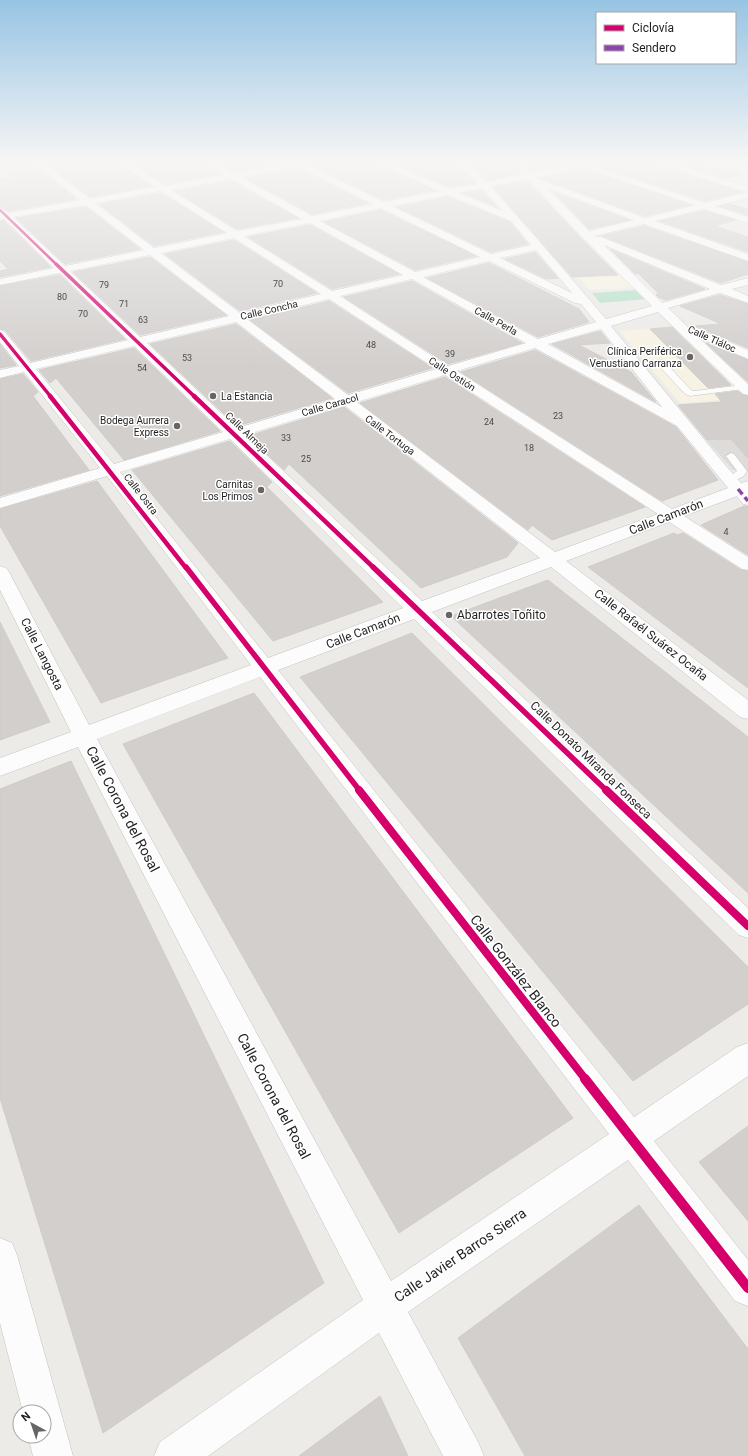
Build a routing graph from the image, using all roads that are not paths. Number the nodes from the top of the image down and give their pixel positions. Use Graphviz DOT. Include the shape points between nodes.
graph roads {
  1 [pos="21,231"];
  2 [pos="124,231"];
  3 [pos="228,231"];
  4 [pos="254,231"];
  5 [pos="333,231"];
  6 [pos="434,231"];
  7 [pos="525,231"];
  8 [pos="582,231"];
  9 [pos="602,231"];
  10 [pos="674,231"];
  11 [pos="234,235"];
  12 [pos="586,235"];
  13 [pos="538,246"];
  14 [pos="151,252"];
  15 [pos="489,257"];
  16 [pos="748,258"];
  17 [pos="63,269"];
  18 [pos="413,275"];
  19 [pos="748,281"];
  20 [pos="0,282"];
  21 [pos="720,290"];
  22 [pos="330,295"];
  23 [pos="748,300"];
  24 [pos="585,304"];
  25 [pos="660,308"];
  26 [pos="237,317"];
  27 [pos="603,324"];
  28 [pos="675,324"];
  29 [pos="0,334"];
  30 [pos="138,341"];
  31 [pos="537,344"];
  32 [pos="748,355"];
  33 [pos="660,362"];
  34 [pos="26,368"];
  35 [pos="446,371"];
  36 [pos="0,374"];
  37 [pos="746,389"];
  38 [pos="346,400"];
  39 [pos="682,423"];
  40 [pos="233,434"];
  41 [pos="731,456"];
  42 [pos="110,470"];
  43 [pos="741,489"];
  44 [pos="0,503"];
  45 [pos="671,515"];
  46 [pos="554,559"];
  47 [pos="748,565"];
  48 [pos="0,572"];
  49 [pos="419,610"];
  50 [pos="265,668"];
  51 [pos="748,711"];
  52 [pos="84,736"];
  53 [pos="0,767"];
  54 [pos="748,926"];
  55 [pos="748,1058"];
  56 [pos="631,1138"];
  57 [pos="0,1255"];
  58 [pos="748,1288"];
  59 [pos="386,1306"];
  60 [pos="40,1404"];
  61 [pos="51,1444"];
  62 [pos="54,1456"];
  63 [pos="174,1456"];
  64 [pos="464,1456"];
  1 -- 17 [label="street, Calle Almeja"];
  2 -- 14 [label="street, Calle Tortuga"];
  3 -- 11 [label="street, Calle Ostión"];
  4 -- 11 [label="street"];
  5 -- 18 [label="street, Calle Perla"];
  6 -- 15 [label="street"];
  7 -- 13 [label="street"];
  8 -- 12 [label="street"];
  9 -- 12 [label="street"];
  10 -- 16 [label="street"];
  11 -- 14 [label="street"];
  11 -- 22 [label="street, Calle Ostión"];
  12 -- 21 [label="street"];
  12 -- 25 [label="street"];
  13 -- 15 [label="street, Calle Concha"];
  13 -- 24 [label="street"];
  14 -- 17 [label="street"];
  14 -- 26 [label="street, Calle Tortuga"];
  15 -- 18 [label="street, Calle Concha"];
  15 -- 24 [label="street"];
  17 -- 20 [label="street"];
  17 -- 30 [label="street, Calle Almeja"];
  18 -- 22 [label="street, Calle Concha"];
  18 -- 31 [label="street, Calle Perla"];
  19 -- 21 [label="street, Calle Caracol"];
  21 -- 23 [label="street"];
  21 -- 25 [label="street, Calle Caracol"];
  22 -- 26 [label="street, Calle Concha"];
  22 -- 35 [label="street, Calle Ostión"];
  24 -- 27 [label="street"];
  25 -- 27 [label="street, Calle Caracol"];
  25 -- 28 [label="street"];
  26 -- 30 [label="street, Calle Concha"];
  26 -- 38 [label="street, Calle Tortuga"];
  27 -- 31 [label="street, Calle Caracol"];
  27 -- 39 [label="street"];
  28 -- 32 [label="street, Calle Tláloc"];
  28 -- 37 [label="street"];
  29 -- 34 [label="street, Calle Ostra"];
  30 -- 34 [label="street, Calle Concha"];
  30 -- 40 [label="street, Calle Almeja"];
  31 -- 35 [label="street, Calle Caracol"];
  31 -- 39 [label="street, Calle Perla"];
  33 -- 37 [label="lane" via="688,392 693,394"];
  34 -- 36 [label="street, Calle Concha"];
  34 -- 42 [label="street, Calle Ostra"];
  35 -- 38 [label="street, Calle Caracol"];
  35 -- 45 [label="street, Calle Ostión"];
  38 -- 40 [label="street, Calle Caracol"];
  38 -- 46 [label="street, Calle Tortuga"];
  39 -- 43 [label="street"];
  40 -- 42 [label="street, Calle Caracol"];
  40 -- 49 [label="street, Calle Almeja"];
  41 -- 43 [label="lane" via="742,471"];
  42 -- 44 [label="street, Calle Caracol"];
  42 -- 50 [label="street, Calle Ostra"];
  43 -- 45 [label="street, Calle Camarón"];
  45 -- 46 [label="street, Calle Camarón"];
  45 -- 47 [label="street, Calle Ostión"];
  46 -- 49 [label="street, Calle Camarón"];
  46 -- 51 [label="street, Calle Rafaél Suárez Ocaña"];
  48 -- 52 [label="street, Calle Langosta"];
  49 -- 50 [label="street, Calle Camarón"];
  49 -- 54 [label="street, Calle Donato Miranda Fonseca"];
  50 -- 52 [label="street, Calle Camarón"];
  50 -- 56 [label="street, Calle González Blanco"];
  52 -- 53 [label="street, Calle Camarón"];
  52 -- 59 [label="street, Calle Corona del Rosal"];
  55 -- 56 [label="street, Calle Javier Barros Sierra"];
  56 -- 58 [label="street, Calle González Blanco"];
  56 -- 59 [label="street, Calle Javier Barros Sierra"];
  57 -- 60 [label="street"];
  59 -- 63 [label="street, Calle Javier Barros Sierra"];
  59 -- 64 [label="street, Calle Corona del Rosal"];
  61 -- 62 [label="street"];
}
